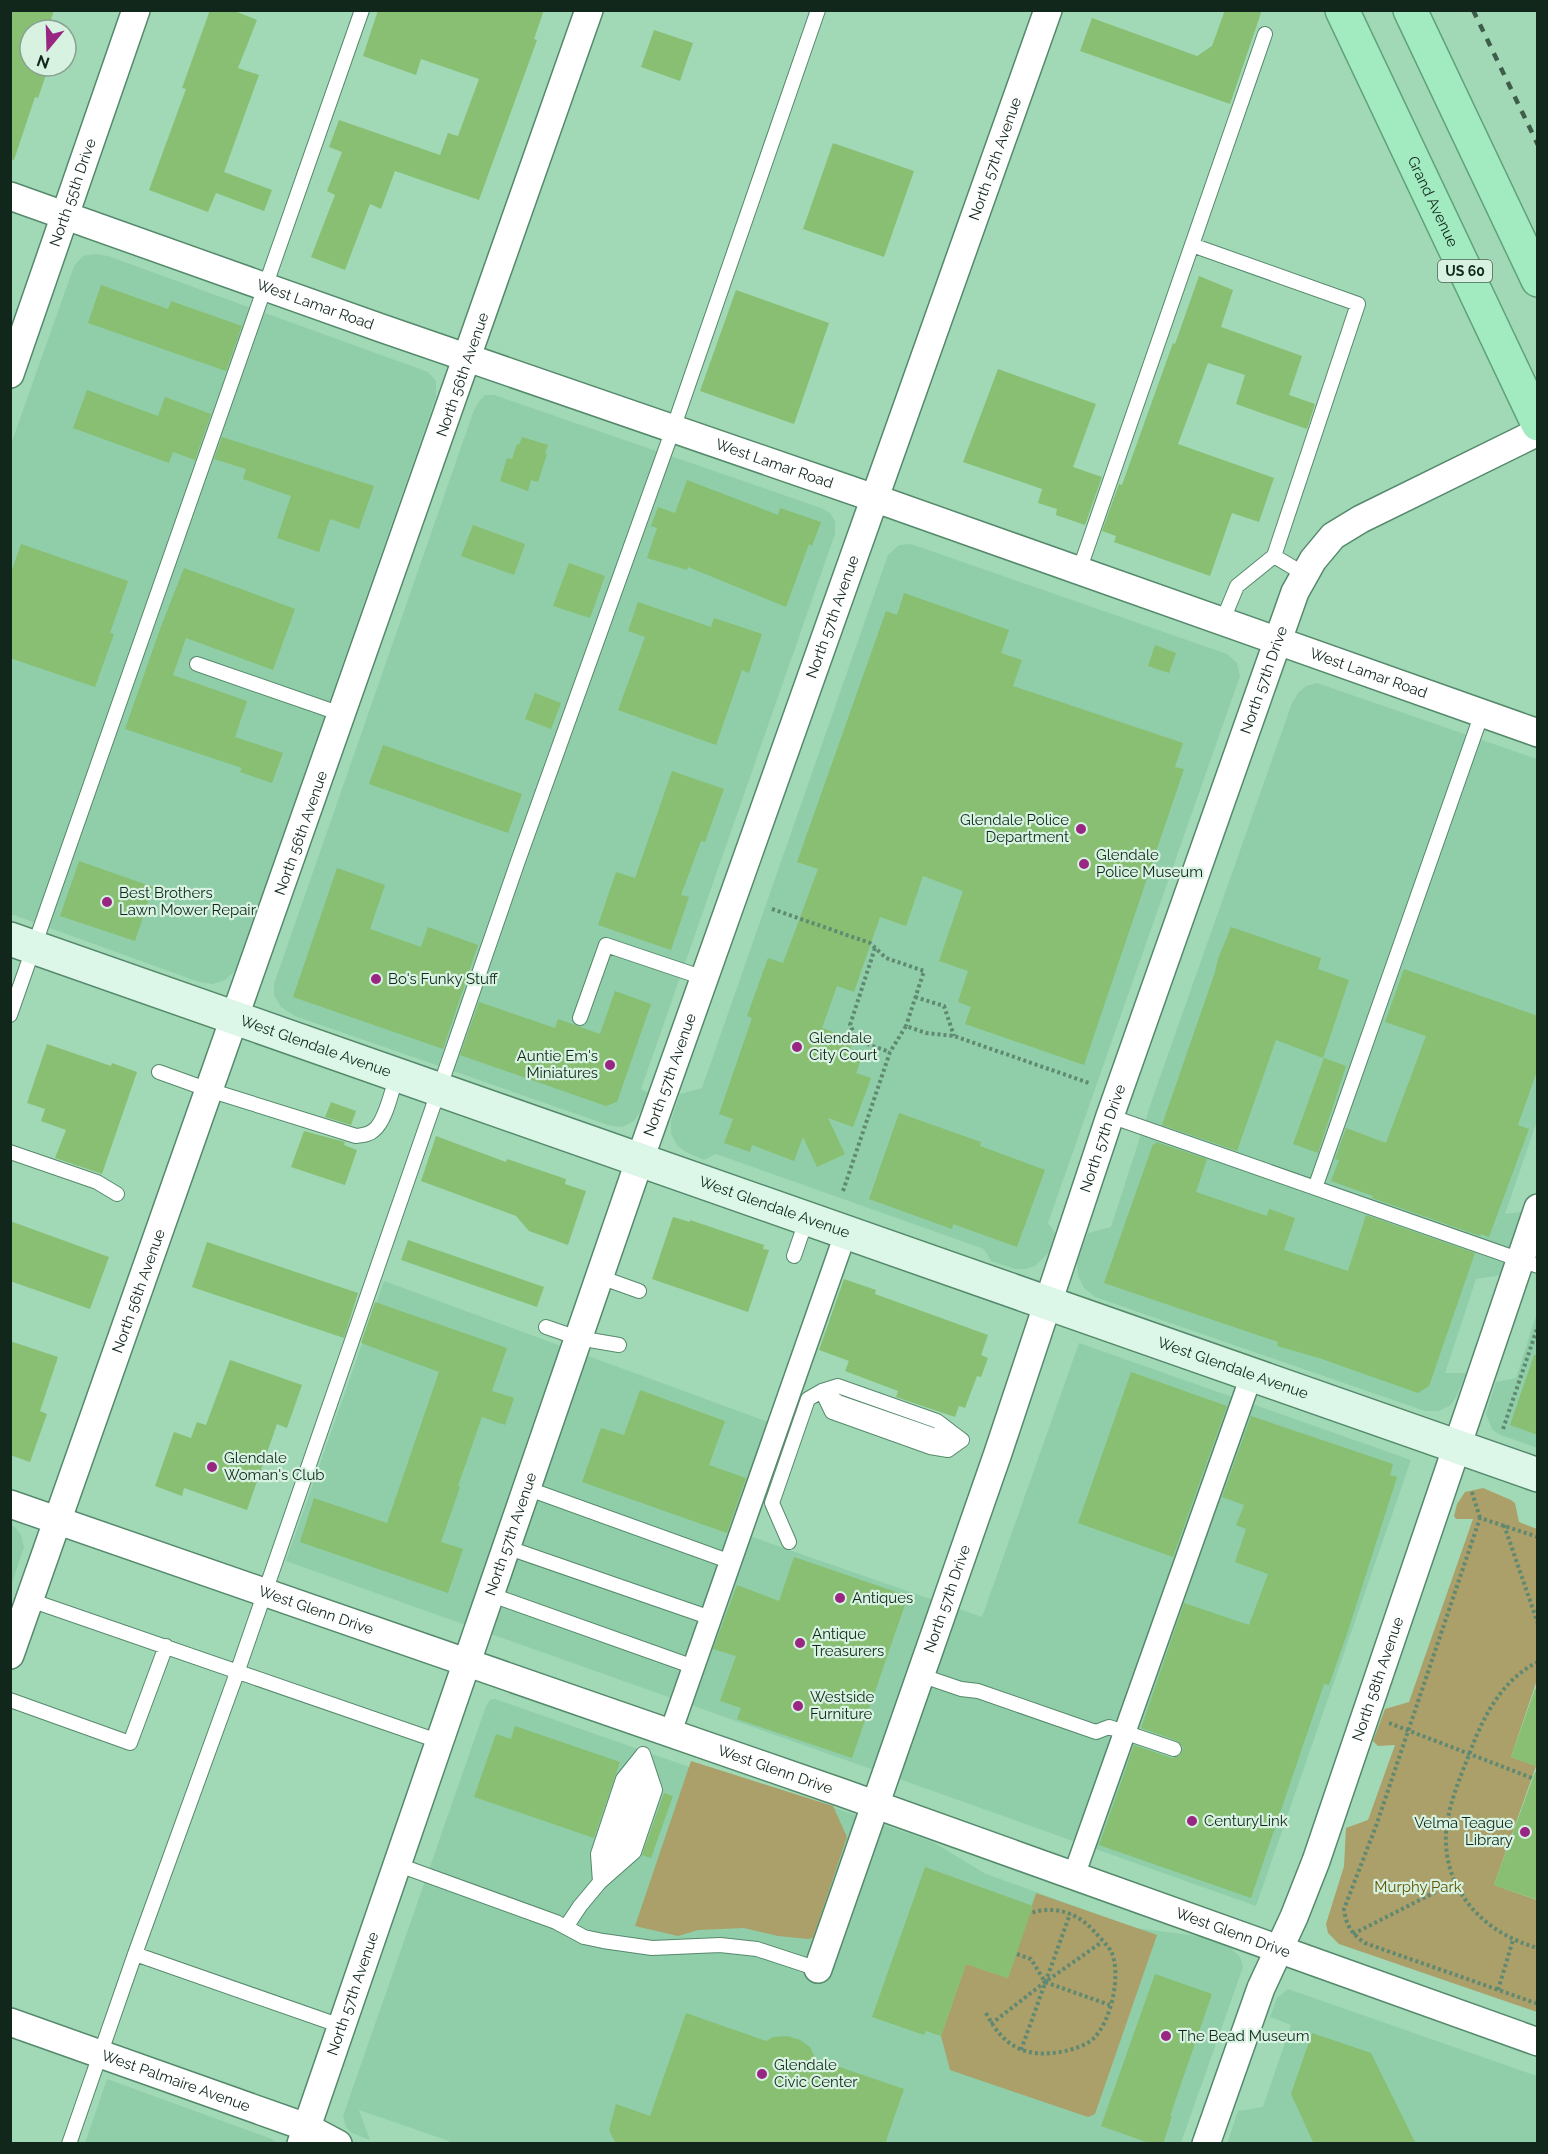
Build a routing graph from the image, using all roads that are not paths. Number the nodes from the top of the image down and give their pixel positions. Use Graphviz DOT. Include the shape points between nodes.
graph roads {
  1 [pos="136,10"];
  2 [pos="362,10"];
  3 [pos="589,10"];
  4 [pos="818,10"];
  5 [pos="1048,10"];
  6 [pos="1342,10"];
  7 [pos="1410,10"];
  8 [pos="1265,34"];
  9 [pos="10,196"];
  10 [pos="65,215"];
  11 [pos="1192,245"];
  12 [pos="1538,280"];
  13 [pos="266,287"];
  14 [pos="470,358"];
  15 [pos="10,374"];
  16 [pos="1538,424"];
  17 [pos="672,429"];
  18 [pos="1538,432"];
  19 [pos="874,498"];
  20 [pos="1274,556"];
  21 [pos="1079,571"];
  22 [pos="1304,574"];
  23 [pos="1222,622"];
  24 [pos="1277,642"];
  25 [pos="197,664"];
  26 [pos="1482,713"];
  27 [pos="344,716"];
  28 [pos="1538,733"];
  29 [pos="22,943"];
  30 [pos="704,978"];
  31 [pos="10,1015"];
  32 [pos="235,1017"];
  33 [pos="580,1017"];
  34 [pos="159,1072"];
  35 [pos="397,1075"];
  36 [pos="209,1090"];
  37 [pos="438,1090"];
  38 [pos="1110,1116"];
  39 [pos="10,1152"];
  40 [pos="640,1160"];
  41 [pos="1315,1188"];
  42 [pos="117,1194"];
  43 [pos="1538,1208"];
  44 [pos="807,1218"];
  45 [pos="846,1232"];
  46 [pos="794,1256"];
  47 [pos="1528,1263"];
  48 [pos="600,1277"];
  49 [pos="639,1292"];
  50 [pos="1048,1302"];
  51 [pos="546,1327"];
  52 [pos="578,1338"];
  53 [pos="619,1345"];
  54 [pos="1252,1374"];
  55 [pos="822,1392"];
  56 [pos="1457,1447"];
  57 [pos="1538,1475"];
  58 [pos="526,1488"];
  59 [pos="10,1504"];
  60 [pos="58,1520"];
  61 [pos="789,1542"];
  62 [pos="506,1547"];
  63 [pos="731,1562"];
  64 [pos="265,1592"];
  65 [pos="489,1594"];
  66 [pos="30,1600"];
  67 [pos="711,1618"];
  68 [pos="166,1647"];
  69 [pos="10,1655"];
  70 [pos="466,1662"];
  71 [pos="694,1667"];
  72 [pos="238,1670"];
  73 [pos="920,1675"];
  74 [pos="10,1701"];
  75 [pos="1125,1732"];
  76 [pos="670,1734"];
  77 [pos="438,1741"];
  78 [pos="1174,1749"];
  79 [pos="874,1804"];
  80 [pos="396,1864"];
  81 [pos="1074,1875"];
  82 [pos="600,1882"];
  83 [pos="566,1927"];
  84 [pos="1280,1949"];
  85 [pos="135,1954"];
  86 [pos="818,1969"];
  87 [pos="10,2022"];
  88 [pos="341,2026"];
  89 [pos="1538,2042"];
  90 [pos="100,2054"];
  91 [pos="304,2135"];
  92 [pos="69,2144"];
  93 [pos="338,2144"];
  94 [pos="1206,2144"];
  1 -- 10 [label="street, North 55th Drive"];
  2 -- 13 [label="lane"];
  3 -- 14 [label="street, North 56th Avenue"];
  4 -- 17 [label="lane"];
  5 -- 19 [label="street, North 57th Avenue"];
  6 -- 16 [label="highway, Grand Avenue / US 60"];
  7 -- 12 [label="highway"];
  8 -- 11 [label="lane"];
  9 -- 10 [label="street, West Lamar Road"];
  10 -- 13 [label="street, West Lamar Road"];
  10 -- 15 [label="street, North 55th Drive"];
  11 -- 20 [label="lane" via="1358,304"];
  11 -- 21 [label="lane"];
  13 -- 14 [label="street, West Lamar Road"];
  13 -- 29 [label="lane"];
  14 -- 17 [label="street, West Lamar Road"];
  14 -- 27 [label="street, North 56th Avenue"];
  17 -- 19 [label="street, West Lamar Road"];
  17 -- 37 [label="lane"];
  18 -- 22 [label="street, North 57th Drive" via="1333,536"];
  19 -- 21 [label="street, West Lamar Road"];
  19 -- 30 [label="street, North 57th Avenue"];
  20 -- 22 [label="lane"];
  20 -- 23 [label="lane" via="1237,586"];
  21 -- 23 [label="street, West Lamar Road"];
  22 -- 24 [label="street, North 57th Drive"];
  23 -- 24 [label="street, West Lamar Road"];
  24 -- 26 [label="street, West Lamar Road"];
  24 -- 38 [label="street, North 57th Drive"];
  25 -- 27 [label="lane"];
  26 -- 28 [label="street, West Lamar Road"];
  26 -- 41 [label="lane"];
  27 -- 32 [label="street, North 56th Avenue"];
  29 -- 31 [label="lane"];
  29 -- 32 [label="main road, West Glendale Avenue"];
  30 -- 33 [label="lane" via="606,945"];
  30 -- 40 [label="street, North 57th Avenue"];
  32 -- 35 [label="main road, West Glendale Avenue"];
  32 -- 36 [label="street, North 56th Avenue"];
  34 -- 36 [label="lane"];
  35 -- 36 [label="lane" via="383,1119 367,1135 356,1136"];
  35 -- 37 [label="main road, West Glendale Avenue"];
  36 -- 60 [label="street, North 56th Avenue"];
  37 -- 40 [label="main road, West Glendale Avenue"];
  37 -- 64 [label="lane"];
  38 -- 41 [label="lane"];
  38 -- 50 [label="street, North 57th Drive"];
  39 -- 42 [label="lane" via="97,1182"];
  40 -- 44 [label="main road, West Glendale Avenue"];
  40 -- 48 [label="street, North 57th Avenue"];
  41 -- 47 [label="lane"];
  43 -- 47 [label="street, North 58th Avenue"];
  44 -- 45 [label="main road, West Glendale Avenue"];
  44 -- 46 [label="lane"];
  45 -- 50 [label="main road, West Glendale Avenue"];
  45 -- 63 [label="street"];
  47 -- 56 [label="street, North 58th Avenue"];
  48 -- 49 [label="lane"];
  48 -- 52 [label="street, North 57th Avenue"];
  50 -- 54 [label="main road, West Glendale Avenue"];
  50 -- 73 [label="street, North 57th Drive"];
  51 -- 52 [label="lane"];
  52 -- 53 [label="lane"];
  52 -- 58 [label="street, North 57th Avenue"];
  54 -- 56 [label="main road, West Glendale Avenue"];
  54 -- 75 [label="street"];
  55 -- 55 [label="lane" via="832,1412 930,1447 948,1450 962,1440 937,1421 838,1386"];
  55 -- 61 [label="lane" via="808,1399 772,1503"];
  56 -- 57 [label="main road, West Glendale Avenue"];
  56 -- 84 [label="street, North 58th Avenue" via="1324,1839"];
  58 -- 62 [label="street, North 57th Avenue"];
  58 -- 63 [label="lane"];
  59 -- 60 [label="street, West Glenn Drive"];
  60 -- 64 [label="street, West Glenn Drive"];
  60 -- 66 [label="street, North 56th Avenue"];
  62 -- 65 [label="street, North 57th Avenue"];
  62 -- 67 [label="lane"];
  63 -- 67 [label="street"];
  64 -- 70 [label="street, West Glenn Drive"];
  64 -- 72 [label="lane"];
  65 -- 70 [label="street, North 57th Avenue"];
  65 -- 71 [label="lane"];
  66 -- 68 [label="lane"];
  66 -- 69 [label="street, North 56th Avenue"];
  67 -- 71 [label="street"];
  68 -- 72 [label="lane"];
  68 -- 74 [label="lane" via="130,1743"];
  70 -- 76 [label="street, West Glenn Drive"];
  70 -- 77 [label="street, North 57th Avenue"];
  71 -- 76 [label="street"];
  72 -- 77 [label="lane"];
  72 -- 85 [label="lane"];
  73 -- 75 [label="lane" via="1096,1732 1109,1727"];
  73 -- 79 [label="street, North 57th Drive"];
  75 -- 78 [label="lane"];
  75 -- 81 [label="street"];
  76 -- 79 [label="street, West Glenn Drive"];
  77 -- 80 [label="street, North 57th Avenue"];
  79 -- 81 [label="street, West Glenn Drive"];
  79 -- 86 [label="street, North 57th Drive"];
  80 -- 83 [label="lane"];
  80 -- 88 [label="street, North 57th Avenue"];
  81 -- 84 [label="street, West Glenn Drive"];
  82 -- 82 [label="lane" via="598,1854 623,1779 643,1754 644,1786 623,1849"];
  82 -- 83 [label="lane"];
  83 -- 86 [label="lane" via="603,1941 652,1948 720,1945 757,1949"];
  84 -- 89 [label="street, West Glenn Drive"];
  84 -- 94 [label="street, North 58th Avenue" via="1261,1988"];
  85 -- 88 [label="lane"];
  85 -- 90 [label="lane"];
  87 -- 90 [label="street, West Palmaire Avenue"];
  88 -- 91 [label="street, North 57th Avenue"];
  90 -- 91 [label="street, West Palmaire Avenue"];
  90 -- 92 [label="lane"];
  91 -- 93 [label="street, West Palmaire Avenue"];
}
